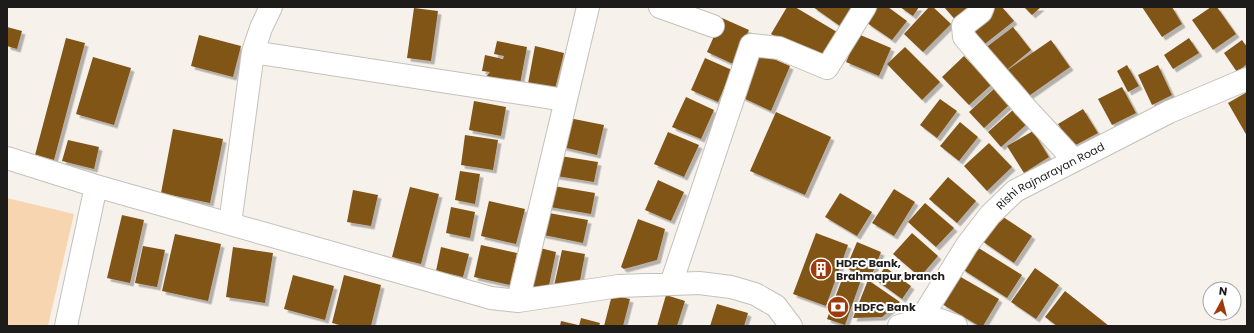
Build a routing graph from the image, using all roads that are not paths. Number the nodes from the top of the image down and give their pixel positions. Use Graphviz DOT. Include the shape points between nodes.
graph roads {
  1 [pos="271,7"];
  2 [pos="588,7"];
  3 [pos="660,7"];
  4 [pos="865,7"];
  5 [pos="983,7"];
  6 [pos="713,26"];
  7 [pos="253,52"];
  8 [pos="1247,79"];
  9 [pos="565,100"];
  10 [pos="7,158"];
  11 [pos="1074,160"];
  12 [pos="96,186"];
  13 [pos="230,224"];
  14 [pos="671,284"];
  15 [pos="518,301"];
  16 [pos="924,314"];
  17 [pos="66,326"];
  18 [pos="791,326"];
  19 [pos="899,326"];
  20 [pos="956,326"];
  1 -- 7 [label="street"];
  2 -- 9 [label="street"];
  3 -- 6 [label="street"];
  4 -- 14 [label="street" via="827,68 779,48 751,45"];
  5 -- 11 [label="street" via="981,12 963,26 964,37"];
  7 -- 9 [label="street"];
  7 -- 13 [label="street"];
  8 -- 11 [label="street, Rishi Rajnarayan Road" via="1169,112"];
  9 -- 15 [label="street"];
  10 -- 12 [label="street"];
  11 -- 16 [label="street, Rishi Rajnarayan Road" via="1015,191 990,215 967,245"];
  12 -- 13 [label="street"];
  12 -- 17 [label="street"];
  13 -- 15 [label="street" via="491,298"];
  14 -- 15 [label="street" via="619,286"];
  14 -- 18 [label="street" via="699,283 731,287 755,294 776,306"];
  16 -- 19 [label="street, Rishi Rajnarayan Road" via="914,322"];
  16 -- 20 [label="street"];
}
